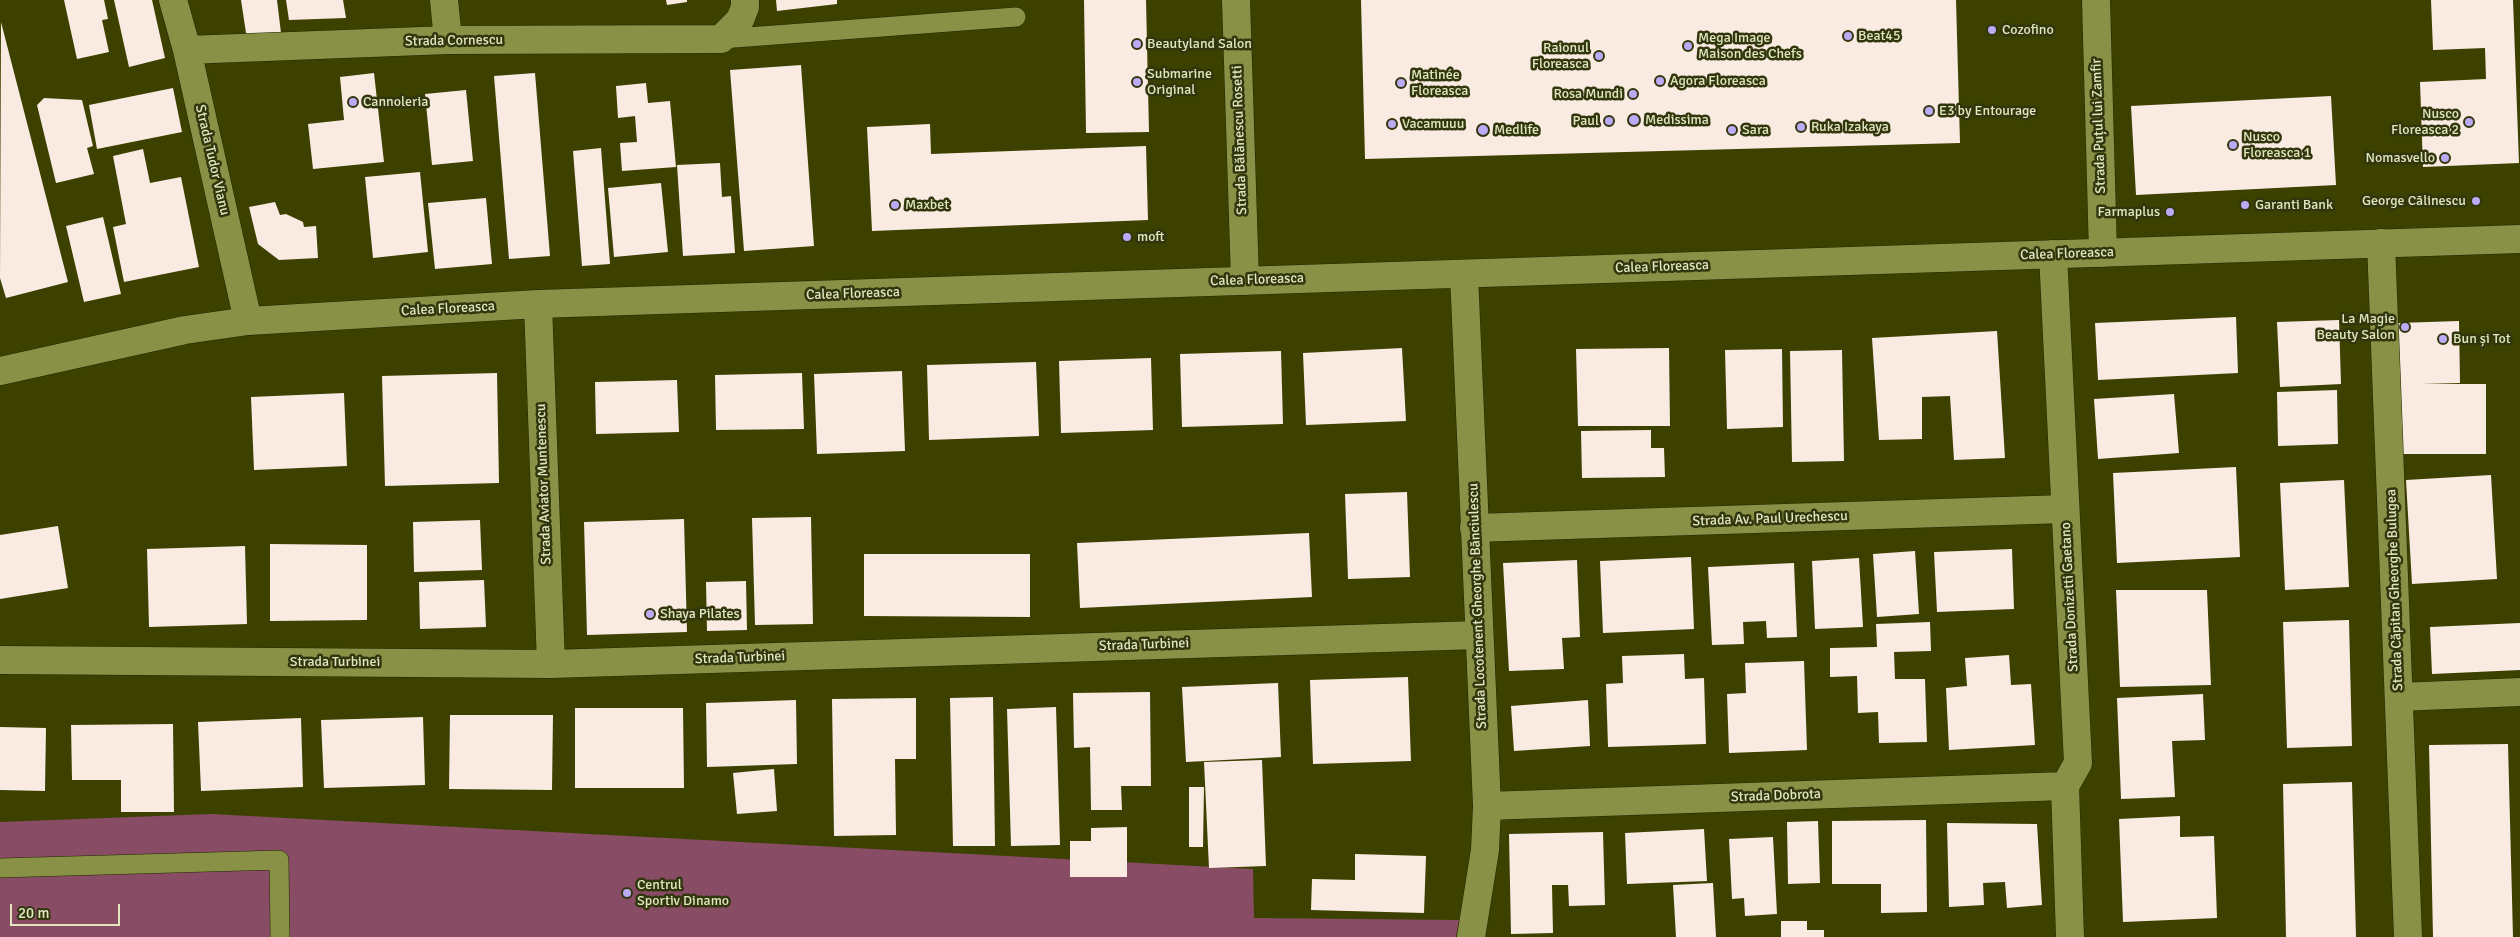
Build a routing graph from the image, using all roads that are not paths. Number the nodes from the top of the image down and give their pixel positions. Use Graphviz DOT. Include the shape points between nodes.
graph roads {
  1 [pos="172,0"];
  2 [pos="444,0"];
  3 [pos="745,0"];
  4 [pos="1236,0"];
  5 [pos="2096,0"];
  6 [pos="1016,17"];
  7 [pos="721,39"];
  8 [pos="448,40"];
  9 [pos="187,50"];
  10 [pos="2520,239"];
  11 [pos="2381,244"];
  12 [pos="2103,253"];
  13 [pos="2053,254"];
  14 [pos="1464,274"];
  15 [pos="1245,281"];
  16 [pos="538,304"];
  17 [pos="248,321"];
  18 [pos="0,371"];
  19 [pos="2065,509"];
  20 [pos="1474,528"];
  21 [pos="1479,634"];
  22 [pos="0,660"];
  23 [pos="551,664"];
  24 [pos="2520,692"];
  25 [pos="2399,697"];
  26 [pos="2065,786"];
  27 [pos="1487,806"];
  28 [pos="0,868"];
  29 [pos="280,937"];
  30 [pos="1471,937"];
  31 [pos="2070,937"];
  32 [pos="2408,937"];
  1 -- 9 [label="street, Strada Tudor Vianu"];
  2 -- 8 [label="street"];
  3 -- 7 [label="street" via="740,20"];
  4 -- 15 [label="street, Strada Bălănescu Rosetti"];
  5 -- 12 [label="street, Strada Puțul lui Zamfir"];
  6 -- 7 [label="lane"];
  7 -- 8 [label="street, Strada Cornescu"];
  8 -- 9 [label="street, Strada Cornescu"];
  9 -- 17 [label="street, Strada Tudor Vianu"];
  10 -- 11 [label="street, Calea Floreasca"];
  11 -- 12 [label="street, Calea Floreasca"];
  11 -- 25 [label="street, Strada Căpitan Gheorghe Bulugea"];
  12 -- 13 [label="street, Calea Floreasca"];
  13 -- 14 [label="street, Calea Floreasca"];
  13 -- 19 [label="street, Strada Donizetti Gaetano"];
  14 -- 15 [label="street, Calea Floreasca"];
  14 -- 20 [label="street, Strada Locotenent Gheorghe Bănciulescu"];
  15 -- 16 [label="street, Calea Floreasca"];
  16 -- 17 [label="street, Calea Floreasca"];
  16 -- 23 [label="street, Strada Aviator Muntenescu"];
  17 -- 18 [label="street, Calea Floreasca" via="185,330"];
  19 -- 20 [label="street, Strada Av. Paul Urechescu"];
  19 -- 26 [label="street, Strada Donizetti Gaetano" via="2078,763"];
  20 -- 21 [label="street, Strada Locotenent Gheorghe Bănciulescu"];
  21 -- 23 [label="street, Strada Turbinei"];
  21 -- 27 [label="street, Strada Locotenent Gheorghe Bănciulescu"];
  22 -- 23 [label="street, Strada Turbinei"];
  24 -- 25 [label="street"];
  25 -- 32 [label="street, Strada Căpitan Gheorghe Bulugea"];
  26 -- 27 [label="street, Strada Dobrota"];
  26 -- 31 [label="street"];
  27 -- 30 [label="street, Strada Locotenent Gheorghe Bănciulescu" via="1485,850"];
  28 -- 29 [label="lane" via="279,860"];
}
